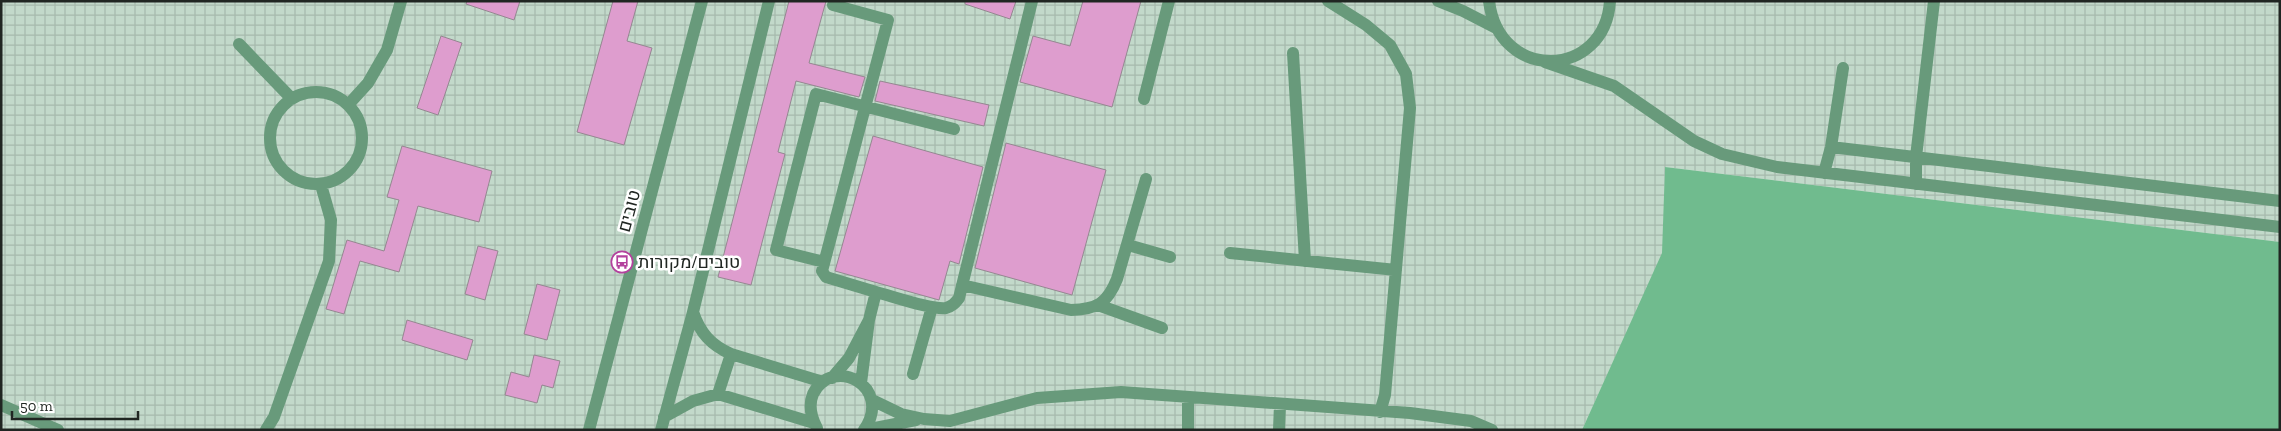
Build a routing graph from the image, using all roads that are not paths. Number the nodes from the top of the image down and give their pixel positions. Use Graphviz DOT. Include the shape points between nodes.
graph roads {
  1 [pos="402,1"];
  2 [pos="702,1"];
  3 [pos="769,1"];
  4 [pos="1032,1"];
  5 [pos="1169,1"];
  6 [pos="1328,1"];
  7 [pos="1438,1"];
  8 [pos="1489,1"];
  9 [pos="1610,1"];
  10 [pos="1934,1"];
  11 [pos="833,5"];
  12 [pos="1496,28"];
  13 [pos="239,44"];
  14 [pos="1293,53"];
  15 [pos="1545,62"];
  16 [pos="1843,68"];
  17 [pos="292,99"];
  18 [pos="1144,99"];
  19 [pos="348,104"];
  20 [pos="866,107"];
  21 [pos="954,129"];
  22 [pos="1831,147"];
  23 [pos="1916,157"];
  24 [pos="1824,173"];
  25 [pos="1146,179"];
  26 [pos="1916,184"];
  27 [pos="321,185"];
  28 [pos="2280,201"];
  29 [pos="2280,227"];
  30 [pos="1128,245"];
  31 [pos="1230,253"];
  32 [pos="1170,257"];
  33 [pos="1305,261"];
  34 [pos="824,262"];
  35 [pos="1396,270"];
  36 [pos="962,285"];
  37 [pos="876,292"];
  38 [pos="1098,305"];
  39 [pos="932,307"];
  40 [pos="693,312"];
  41 [pos="869,320"];
  42 [pos="1162,328"];
  43 [pos="731,354"];
  44 [pos="913,374"];
  45 [pos="827,380"];
  46 [pos="861,383"];
  47 [pos="718,394"];
  48 [pos="1188,397"];
  49 [pos="872,400"];
  50 [pos="1280,404"];
  51 [pos="1,405"];
  52 [pos="1380,412"];
  53 [pos="924,419"];
  54 [pos="273,423"];
  55 [pos="663,423"];
  56 [pos="817,427"];
  57 [pos="58,430"];
  58 [pos="266,430"];
  59 [pos="589,430"];
  60 [pos="864,430"];
  61 [pos="1188,430"];
  62 [pos="1279,430"];
  63 [pos="1492,430"];
  1 -- 19 [label="street" via="387,50 368,83"];
  2 -- 59 [label="street, טובים"];
  3 -- 40 [label="street"];
  4 -- 36 [label="street"];
  5 -- 18 [label="street"];
  6 -- 35 [label="street" via="1390,45 1406,74 1410,108"];
  7 -- 12 [label="street"];
  8 -- 12 [label="street"];
  9 -- 15 [label="street" via="1607,22 1597,39 1582,52 1565,60"];
  10 -- 23 [label="street"];
  11 -- 20 [label="street" via="888,20"];
  12 -- 15 [label="street" via="1511,48 1527,58"];
  13 -- 17 [label="street"];
  14 -- 33 [label="street"];
  15 -- 24 [label="street" via="1614,86 1694,141 1722,154 1777,167"];
  16 -- 22 [label="street"];
  17 -- 19 [label="street" via="317,91 330,93"];
  17 -- 27 [label="street" via="274,118 270,130 274,158 294,179"];
  19 -- 27 [label="street" via="359,120 362,148 347,173"];
  20 -- 21 [label="street"];
  20 -- 34 [label="street"];
  20 -- 34 [label="street" via="816,94 776,250"];
  22 -- 23 [label="street"];
  22 -- 24 [label="street"];
  23 -- 26 [label="street"];
  23 -- 28 [label="street"];
  24 -- 26 [label="street"];
  25 -- 30 [label="street"];
  26 -- 29 [label="street"];
  27 -- 54 [label="street" via="331,220 329,260"];
  30 -- 32 [label="street"];
  30 -- 38 [label="street" via="1111,295"];
  31 -- 33 [label="street"];
  33 -- 35 [label="street"];
  34 -- 37 [label="street" via="822,271 826,277"];
  35 -- 52 [label="street" via="1385,396"];
  36 -- 38 [label="street" via="1070,310"];
  36 -- 39 [label="street" via="959,298 953,305"];
  37 -- 39 [label="street"];
  37 -- 41 [label="street"];
  38 -- 42 [label="street"];
  39 -- 44 [label="street"];
  40 -- 43 [label="street" via="705,337"];
  40 -- 55 [label="street"];
  41 -- 45 [label="street" via="849,358"];
  41 -- 46 [label="street"];
  43 -- 45 [label="street"];
  43 -- 47 [label="street"];
  45 -- 46 [label="street" via="852,378"];
  45 -- 56 [label="street" via="811,398 810,409"];
  46 -- 49 [label="street"];
  47 -- 55 [label="street" via="693,400"];
  47 -- 56 [label="street"];
  48 -- 50 [label="street"];
  48 -- 53 [label="street" via="1121,392 1037,398 950,420"];
  48 -- 61 [label="street"];
  49 -- 53 [label="street" via="901,414"];
  49 -- 60 [label="street" via="873,411"];
  50 -- 52 [label="street"];
  50 -- 62 [label="street"];
  51 -- 57 [label="street"];
  52 -- 63 [label="street" via="1471,420"];
  53 -- 60 [label="street"];
  54 -- 58 [label="street"];
}
